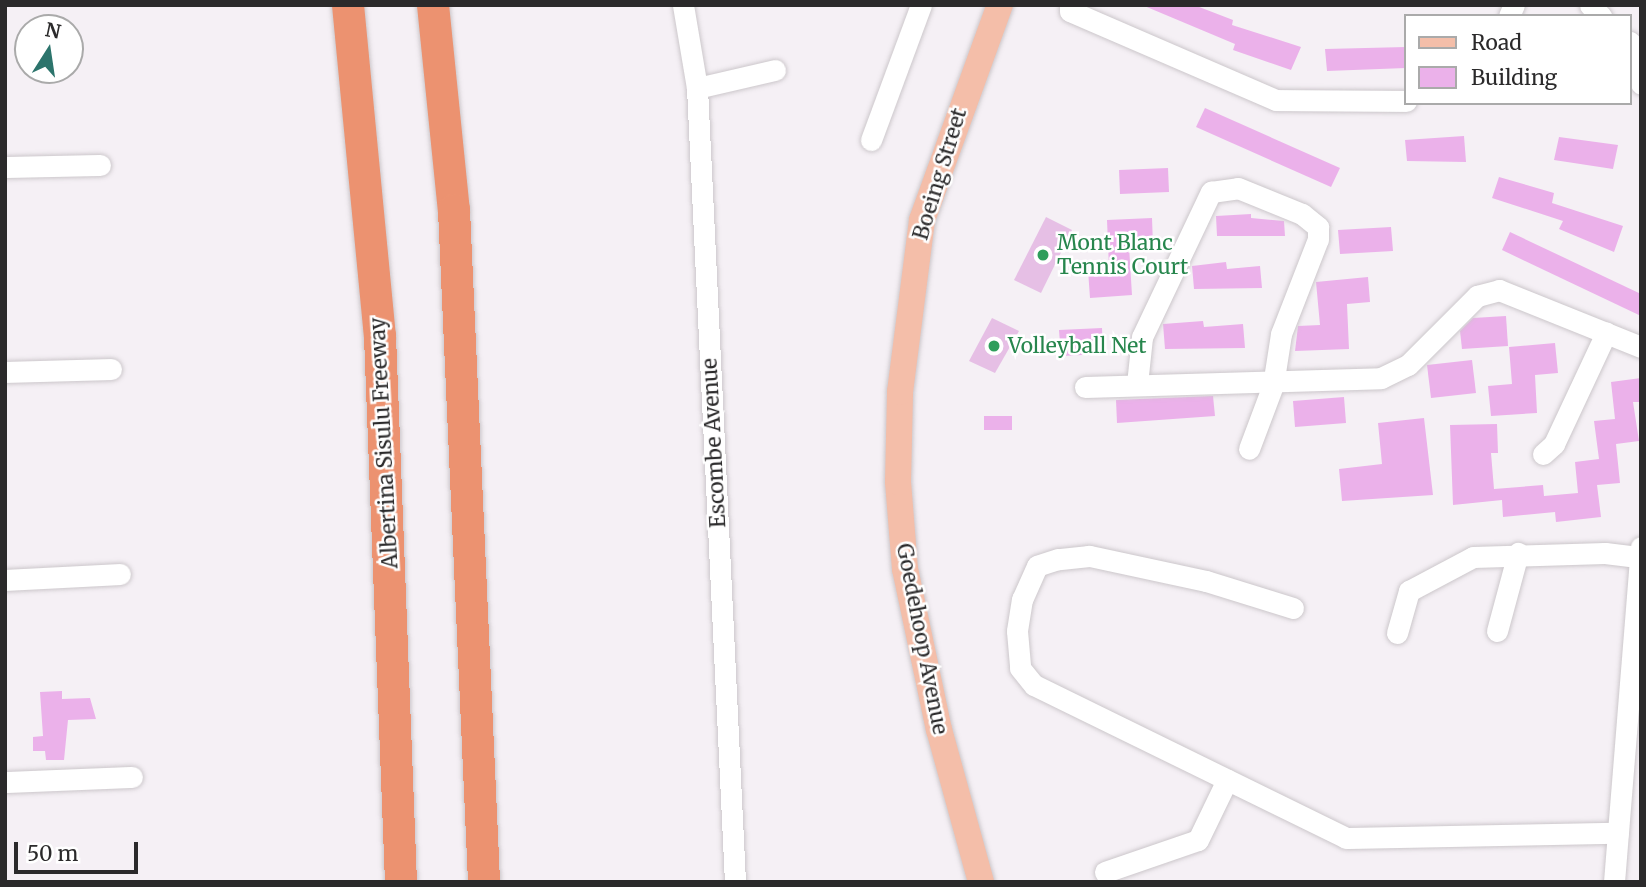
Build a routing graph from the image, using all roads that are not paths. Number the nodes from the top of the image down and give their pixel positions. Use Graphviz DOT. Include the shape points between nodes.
graph roads {
  1 [pos="348,5"];
  2 [pos="433,5"];
  3 [pos="684,5"];
  4 [pos="1000,5"];
  5 [pos="1070,5"];
  6 [pos="913,8"];
  7 [pos="1634,43"];
  8 [pos="775,70"];
  9 [pos="1641,84"];
  10 [pos="697,88"];
  11 [pos="1404,101"];
  12 [pos="871,140"];
  13 [pos="100,165"];
  14 [pos="5,167"];
  15 [pos="1606,333"];
  16 [pos="1641,347"];
  17 [pos="111,369"];
  18 [pos="5,372"];
  19 [pos="1137,384"];
  20 [pos="1273,385"];
  21 [pos="1085,387"];
  22 [pos="900,392"];
  23 [pos="1249,449"];
  24 [pos="1543,454"];
  25 [pos="1640,552"];
  26 [pos="1518,553"];
  27 [pos="120,574"];
  28 [pos="5,580"];
  29 [pos="1293,608"];
  30 [pos="1497,632"];
  31 [pos="1397,633"];
  32 [pos="132,777"];
  33 [pos="1227,780"];
  34 [pos="5,782"];
  35 [pos="1618,833"];
  36 [pos="1105,872"];
  37 [pos="401,882"];
  38 [pos="484,882"];
  39 [pos="735,882"];
  40 [pos="981,882"];
  41 [pos="1614,882"];
  1 -- 37 [label="highway, Albertina Sisulu Freeway" via="380,336"];
  2 -- 38 [label="highway" via="454,209"];
  3 -- 10 [label="street, Escombe Avenue"];
  4 -- 22 [label="main road, Boeing Street" via="922,220"];
  5 -- 11 [label="street" via="1070,11 1276,100"];
  6 -- 12 [label="street"];
  7 -- 9 [label="street"];
  8 -- 10 [label="street"];
  10 -- 39 [label="street, Escombe Avenue"];
  13 -- 14 [label="street"];
  15 -- 16 [label="street"];
  15 -- 20 [label="street" via="1510,291 1487,292 1397,372 1349,382"];
  15 -- 24 [label="street" via="1554,444"];
  17 -- 18 [label="street"];
  19 -- 20 [label="street"];
  19 -- 20 [label="street" via="1142,337 1211,192 1225,186 1302,214 1318,227 1281,334"];
  19 -- 21 [label="street"];
  20 -- 23 [label="street"];
  22 -- 40 [label="main road, Goedehoop Avenue" via="898,482 905,569 939,730"];
  25 -- 26 [label="street"];
  25 -- 35 [label="street"];
  26 -- 30 [label="street"];
  26 -- 31 [label="street" via="1473,558 1427,578 1409,591"];
  27 -- 28 [label="street"];
  29 -- 33 [label="street" via="1206,581 1089,556 1037,566 1023,599 1018,656 1028,679"];
  32 -- 34 [label="street"];
  33 -- 35 [label="street" via="1346,838"];
  33 -- 36 [label="street" via="1198,840"];
  35 -- 41 [label="street"];
}
